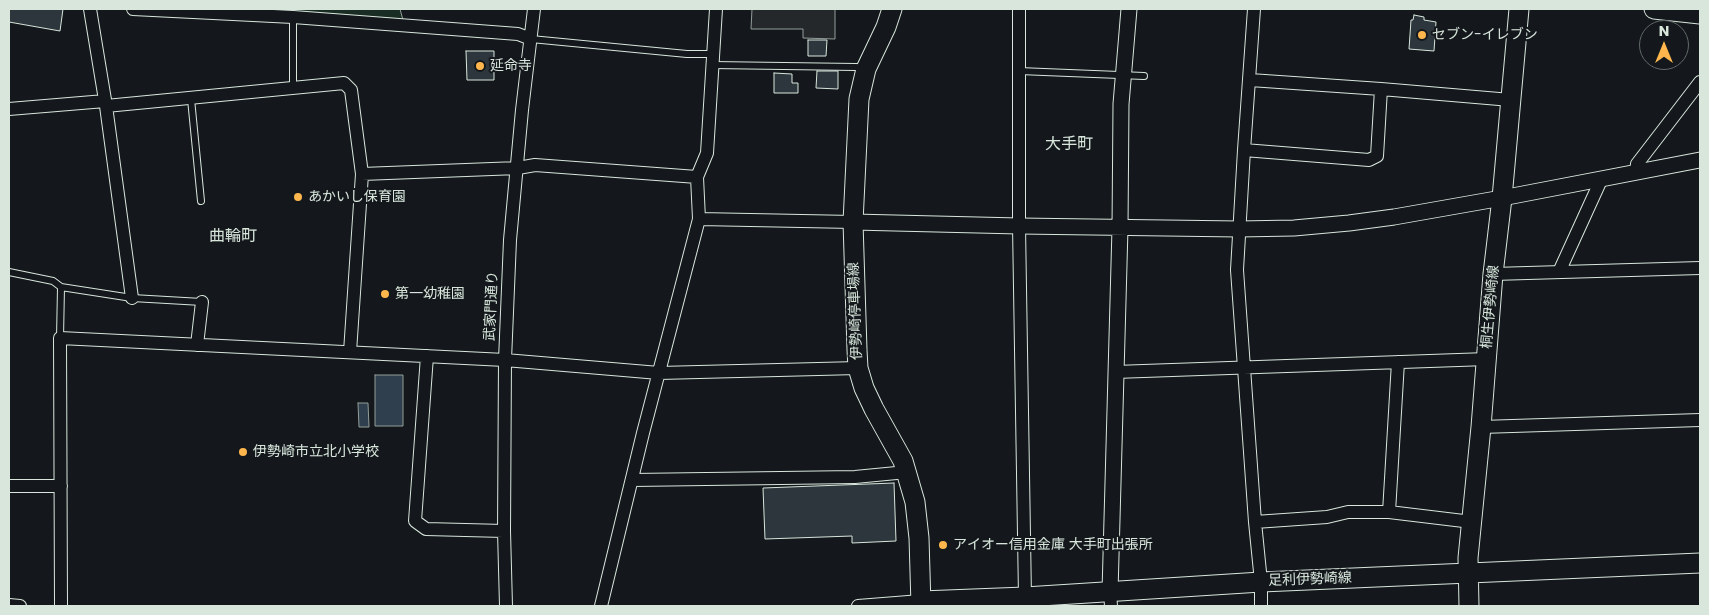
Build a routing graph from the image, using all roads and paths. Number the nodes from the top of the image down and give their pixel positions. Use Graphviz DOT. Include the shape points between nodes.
graph roads {
  1 [pos="90,9"];
  2 [pos="133,9"];
  3 [pos="534,9"];
  4 [pos="716,9"];
  5 [pos="892,9"];
  6 [pos="1019,9"];
  7 [pos="1129,9"];
  8 [pos="1254,9"];
  9 [pos="1519,9"];
  10 [pos="1654,9"];
  11 [pos="1700,14"];
  12 [pos="293,17"];
  13 [pos="531,39"];
  14 [pos="712,59"];
  15 [pos="866,69"];
  16 [pos="1020,71"];
  17 [pos="1123,74"];
  18 [pos="1144,76"];
  19 [pos="1250,80"];
  20 [pos="1700,82"];
  21 [pos="292,88"];
  22 [pos="1381,88"];
  23 [pos="191,99"];
  24 [pos="1511,100"];
  25 [pos="106,104"];
  26 [pos="9,109"];
  27 [pos="1244,150"];
  28 [pos="1700,160"];
  29 [pos="518,168"];
  30 [pos="1636,172"];
  31 [pos="362,174"];
  32 [pos="697,177"];
  33 [pos="1601,180"];
  34 [pos="1502,198"];
  35 [pos="201,201"];
  36 [pos="699,219"];
  37 [pos="853,222"];
  38 [pos="1019,226"];
  39 [pos="1120,228"];
  40 [pos="1238,230"];
  41 [pos="1700,268"];
  42 [pos="9,272"];
  43 [pos="1559,272"];
  44 [pos="1493,274"];
  45 [pos="61,287"];
  46 [pos="132,298"];
  47 [pos="202,302"];
  48 [pos="60,338"];
  49 [pos="197,345"];
  50 [pos="350,352"];
  51 [pos="427,356"];
  52 [pos="1487,359"];
  53 [pos="505,360"];
  54 [pos="1398,362"];
  55 [pos="1245,367"];
  56 [pos="858,368"];
  57 [pos="1115,372"];
  58 [pos="659,373"];
  59 [pos="1700,420"];
  60 [pos="1481,427"];
  61 [pos="907,472"];
  62 [pos="632,480"];
  63 [pos="9,486"];
  64 [pos="61,486"];
  65 [pos="1389,512"];
  66 [pos="1255,522"];
  67 [pos="1472,522"];
  68 [pos="504,531"];
  69 [pos="1700,563"];
  70 [pos="1468,574"];
  71 [pos="1261,582"];
  72 [pos="1025,597"];
  73 [pos="1110,599"];
  74 [pos="921,603"];
  75 [pos="9,604"];
  76 [pos="20,606"];
  77 [pos="61,606"];
  78 [pos="506,606"];
  79 [pos="601,606"];
  80 [pos="858,606"];
  81 [pos="1261,606"];
  82 [pos="1469,606"];
  1 -- 25 [label="street"];
  2 -- 12 [label="street"];
  3 -- 13 [label="street, 武家門通り"];
  4 -- 14 [label="street"];
  5 -- 15 [label="main road, 伊勢崎停車場線"];
  6 -- 16 [label="street"];
  7 -- 17 [label="street"];
  8 -- 19 [label="street"];
  9 -- 24 [label="main road, 桐生伊勢崎線"];
  10 -- 11 [label="main road"];
  12 -- 13 [label="street" via="518,34"];
  12 -- 21 [label="lane"];
  13 -- 14 [label="lane"];
  13 -- 29 [label="street, 武家門通り"];
  14 -- 15 [label="lane"];
  14 -- 32 [label="street" via="707,153"];
  15 -- 37 [label="main road, 伊勢崎停車場線" via="860,99"];
  16 -- 17 [label="lane"];
  16 -- 38 [label="street"];
  17 -- 18 [label="lane"];
  17 -- 39 [label="street"];
  19 -- 22 [label="street"];
  19 -- 27 [label="street"];
  20 -- 30 [label="street" via="1637,164"];
  21 -- 23 [label="street"];
  21 -- 31 [label="street" via="344,83 351,90"];
  22 -- 24 [label="street"];
  22 -- 27 [label="street" via="1377,156 1369,160"];
  23 -- 25 [label="street"];
  23 -- 35 [label="lane"];
  24 -- 34 [label="main road, 桐生伊勢崎線"];
  25 -- 26 [label="street"];
  25 -- 46 [label="street"];
  27 -- 40 [label="street"];
  28 -- 30 [label="street"];
  29 -- 31 [label="street"];
  29 -- 32 [label="street" via="535,165"];
  29 -- 53 [label="street, 武家門通り" via="510,240"];
  30 -- 33 [label="street"];
  31 -- 50 [label="street"];
  32 -- 36 [label="street"];
  33 -- 34 [label="street"];
  33 -- 43 [label="street"];
  34 -- 40 [label="street" via="1349,223"];
  34 -- 44 [label="main road, 桐生伊勢崎線"];
  36 -- 37 [label="street"];
  36 -- 58 [label="street"];
  37 -- 38 [label="street"];
  37 -- 56 [label="main road, 伊勢崎停車場線"];
  38 -- 39 [label="street"];
  38 -- 72 [label="street"];
  39 -- 40 [label="street"];
  39 -- 57 [label="street"];
  40 -- 55 [label="street" via="1237,270"];
  41 -- 43 [label="street"];
  42 -- 45 [label="lane" via="53,281"];
  43 -- 44 [label="street"];
  44 -- 52 [label="main road, 桐生伊勢崎線"];
  45 -- 46 [label="lane"];
  45 -- 48 [label="lane"];
  46 -- 47 [label="lane"];
  47 -- 49 [label="street"];
  48 -- 49 [label="street"];
  48 -- 64 [label="street"];
  49 -- 50 [label="street"];
  50 -- 51 [label="street"];
  51 -- 53 [label="street"];
  51 -- 68 [label="street" via="415,521 426,529"];
  52 -- 54 [label="street"];
  52 -- 60 [label="main road, 桐生伊勢崎線"];
  53 -- 58 [label="street"];
  53 -- 68 [label="street, 武家門通り"];
  54 -- 55 [label="street"];
  54 -- 65 [label="street"];
  55 -- 57 [label="street"];
  55 -- 66 [label="street"];
  56 -- 58 [label="street"];
  56 -- 61 [label="main road, 伊勢崎停車場線" via="874,410 904,461"];
  57 -- 73 [label="street"];
  58 -- 62 [label="street"];
  59 -- 60 [label="street"];
  60 -- 67 [label="main road, 桐生伊勢崎線"];
  61 -- 62 [label="street" via="855,477"];
  61 -- 74 [label="main road, 伊勢崎停車場線" via="915,502"];
  62 -- 79 [label="street"];
  63 -- 64 [label="street"];
  64 -- 77 [label="street"];
  65 -- 66 [label="street" via="1348,512 1327,517"];
  65 -- 67 [label="street"];
  66 -- 71 [label="street"];
  67 -- 70 [label="main road, 桐生伊勢崎線"];
  68 -- 78 [label="street, 武家門通り"];
  69 -- 70 [label="main road, 足利伊勢崎線"];
  70 -- 71 [label="main road, 足利伊勢崎線"];
  70 -- 82 [label="main road, 桐生伊勢崎線"];
  71 -- 73 [label="main road, 足利伊勢崎線"];
  71 -- 81 [label="street"];
  72 -- 73 [label="main road, 足利伊勢崎線"];
  72 -- 74 [label="main road, 足利伊勢崎線"];
  74 -- 80 [label="street"];
  75 -- 76 [label="street"];
}
